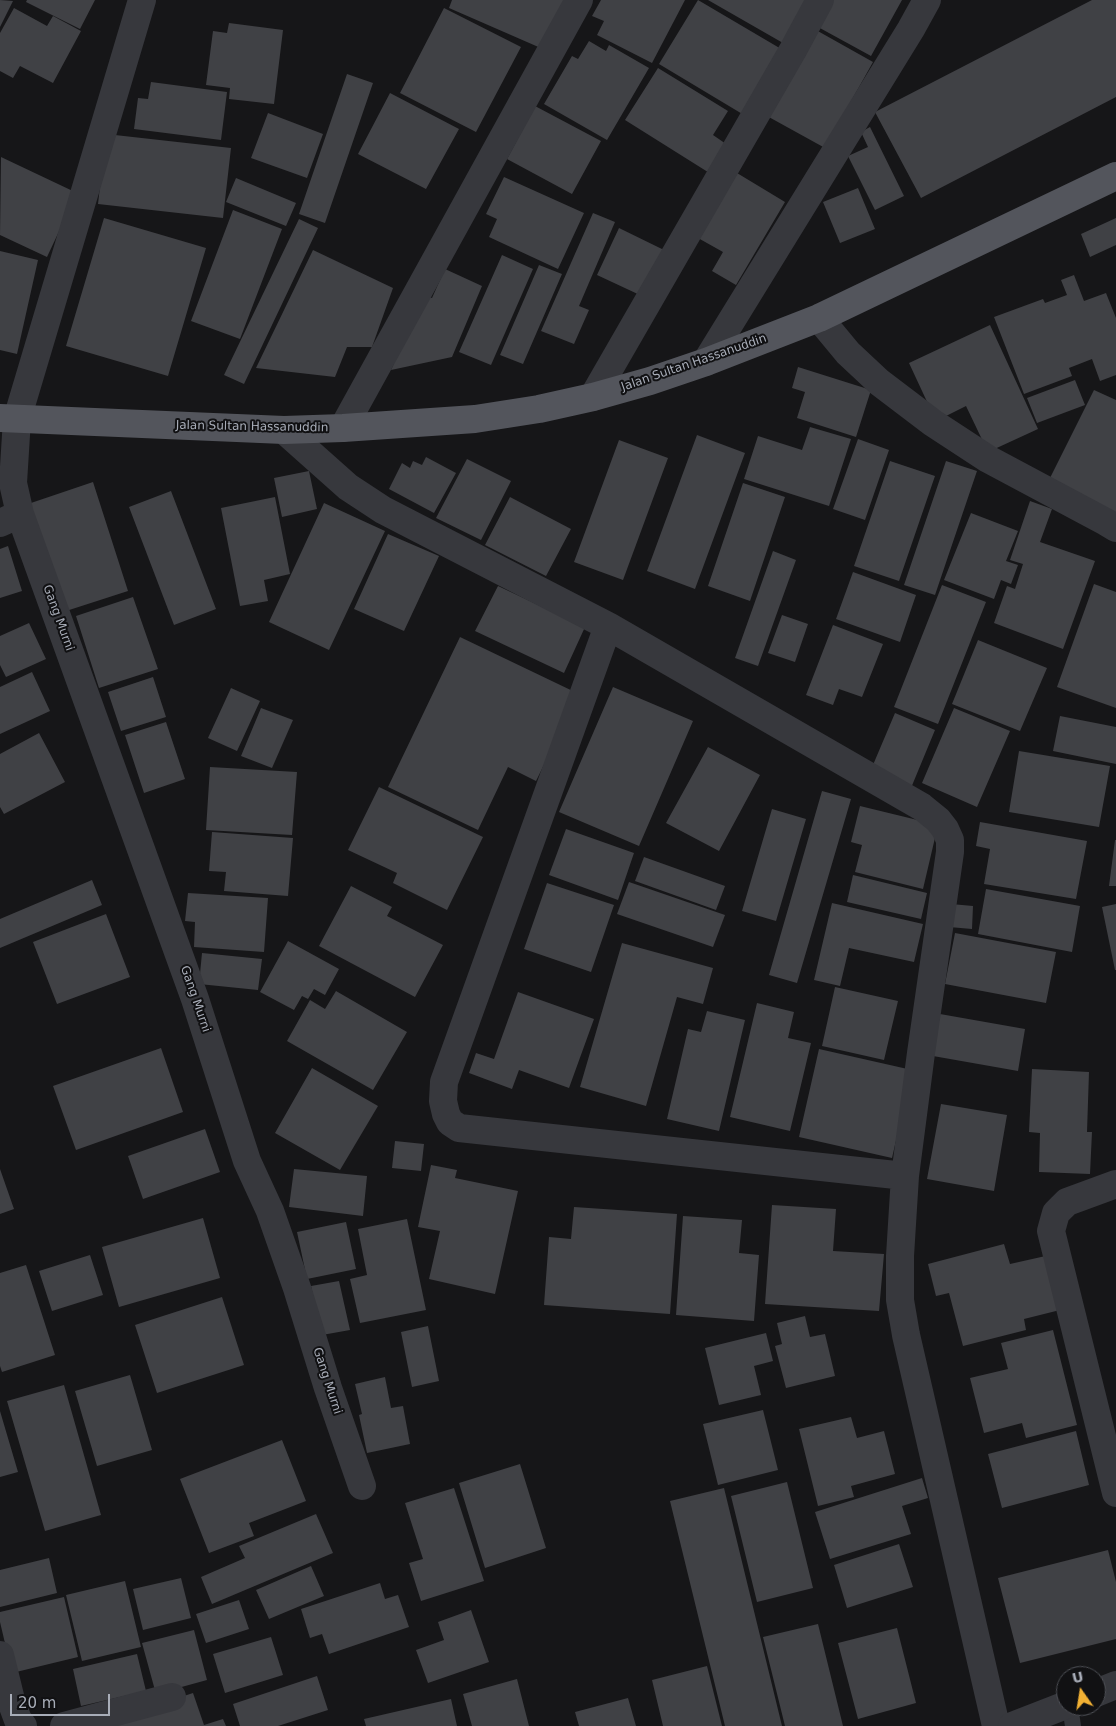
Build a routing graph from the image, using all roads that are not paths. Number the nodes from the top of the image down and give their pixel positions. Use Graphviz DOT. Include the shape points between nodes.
graph roads {
  1 [pos="142,0"];
  2 [pos="579,0"];
  3 [pos="820,0"];
  4 [pos="927,0"];
  5 [pos="1116,176"];
  6 [pos="818,318"];
  7 [pos="706,362"];
  8 [pos="593,397"];
  9 [pos="9,418"];
  10 [pos="343,428"];
  11 [pos="284,430"];
  12 [pos="10,519"];
  13 [pos="1116,528"];
  14 [pos="608,626"];
  15 [pos="905,1176"];
  16 [pos="1116,1184"];
  17 [pos="362,1486"];
  18 [pos="1116,1492"];
  19 [pos="0,1655"];
  20 [pos="172,1698"];
  21 [pos="1056,1709"];
  22 [pos="23,1726"];
  23 [pos="64,1726"];
  24 [pos="996,1726"];
  25 [pos="1012,1726"];
  1 -- 9 [label="street, Gang Murni"];
  2 -- 10 [label="street"];
  3 -- 8 [label="street"];
  4 -- 7 [label="street"];
  5 -- 6 [label="main road, Jalan Sultan Hassanuddin"];
  6 -- 7 [label="main road, Jalan Sultan Hassanuddin"];
  6 -- 13 [label="street" via="848,354 933,423 988,459"];
  7 -- 8 [label="main road, Jalan Sultan Hassanuddin"];
  8 -- 10 [label="main road, Jalan Sultan Hassanuddin" via="474,419"];
  9 -- 11 [label="main road, Jalan Sultan Hassanuddin"];
  9 -- 12 [label="street, Gang Murni" via="13,483"];
  10 -- 11 [label="main road, Jalan Sultan Hassanuddin"];
  11 -- 14 [label="street" via="348,487 383,510"];
  12 -- 17 [label="street, Gang Murni" via="195,999 247,1162 270,1211 298,1288"];
  14 -- 15 [label="street" via="922,807 945,829 950,840 950,852"];
  14 -- 15 [label="street" via="444,1082 443,1101 450,1122 459,1128"];
  15 -- 24 [label="street" via="900,1300"];
  16 -- 18 [label="street" via="1067,1202 1056,1213 1051,1231"];
  19 -- 22 [label="street" via="12,1704"];
  20 -- 23 [label="street"];
  21 -- 25 [label="street"];
}
